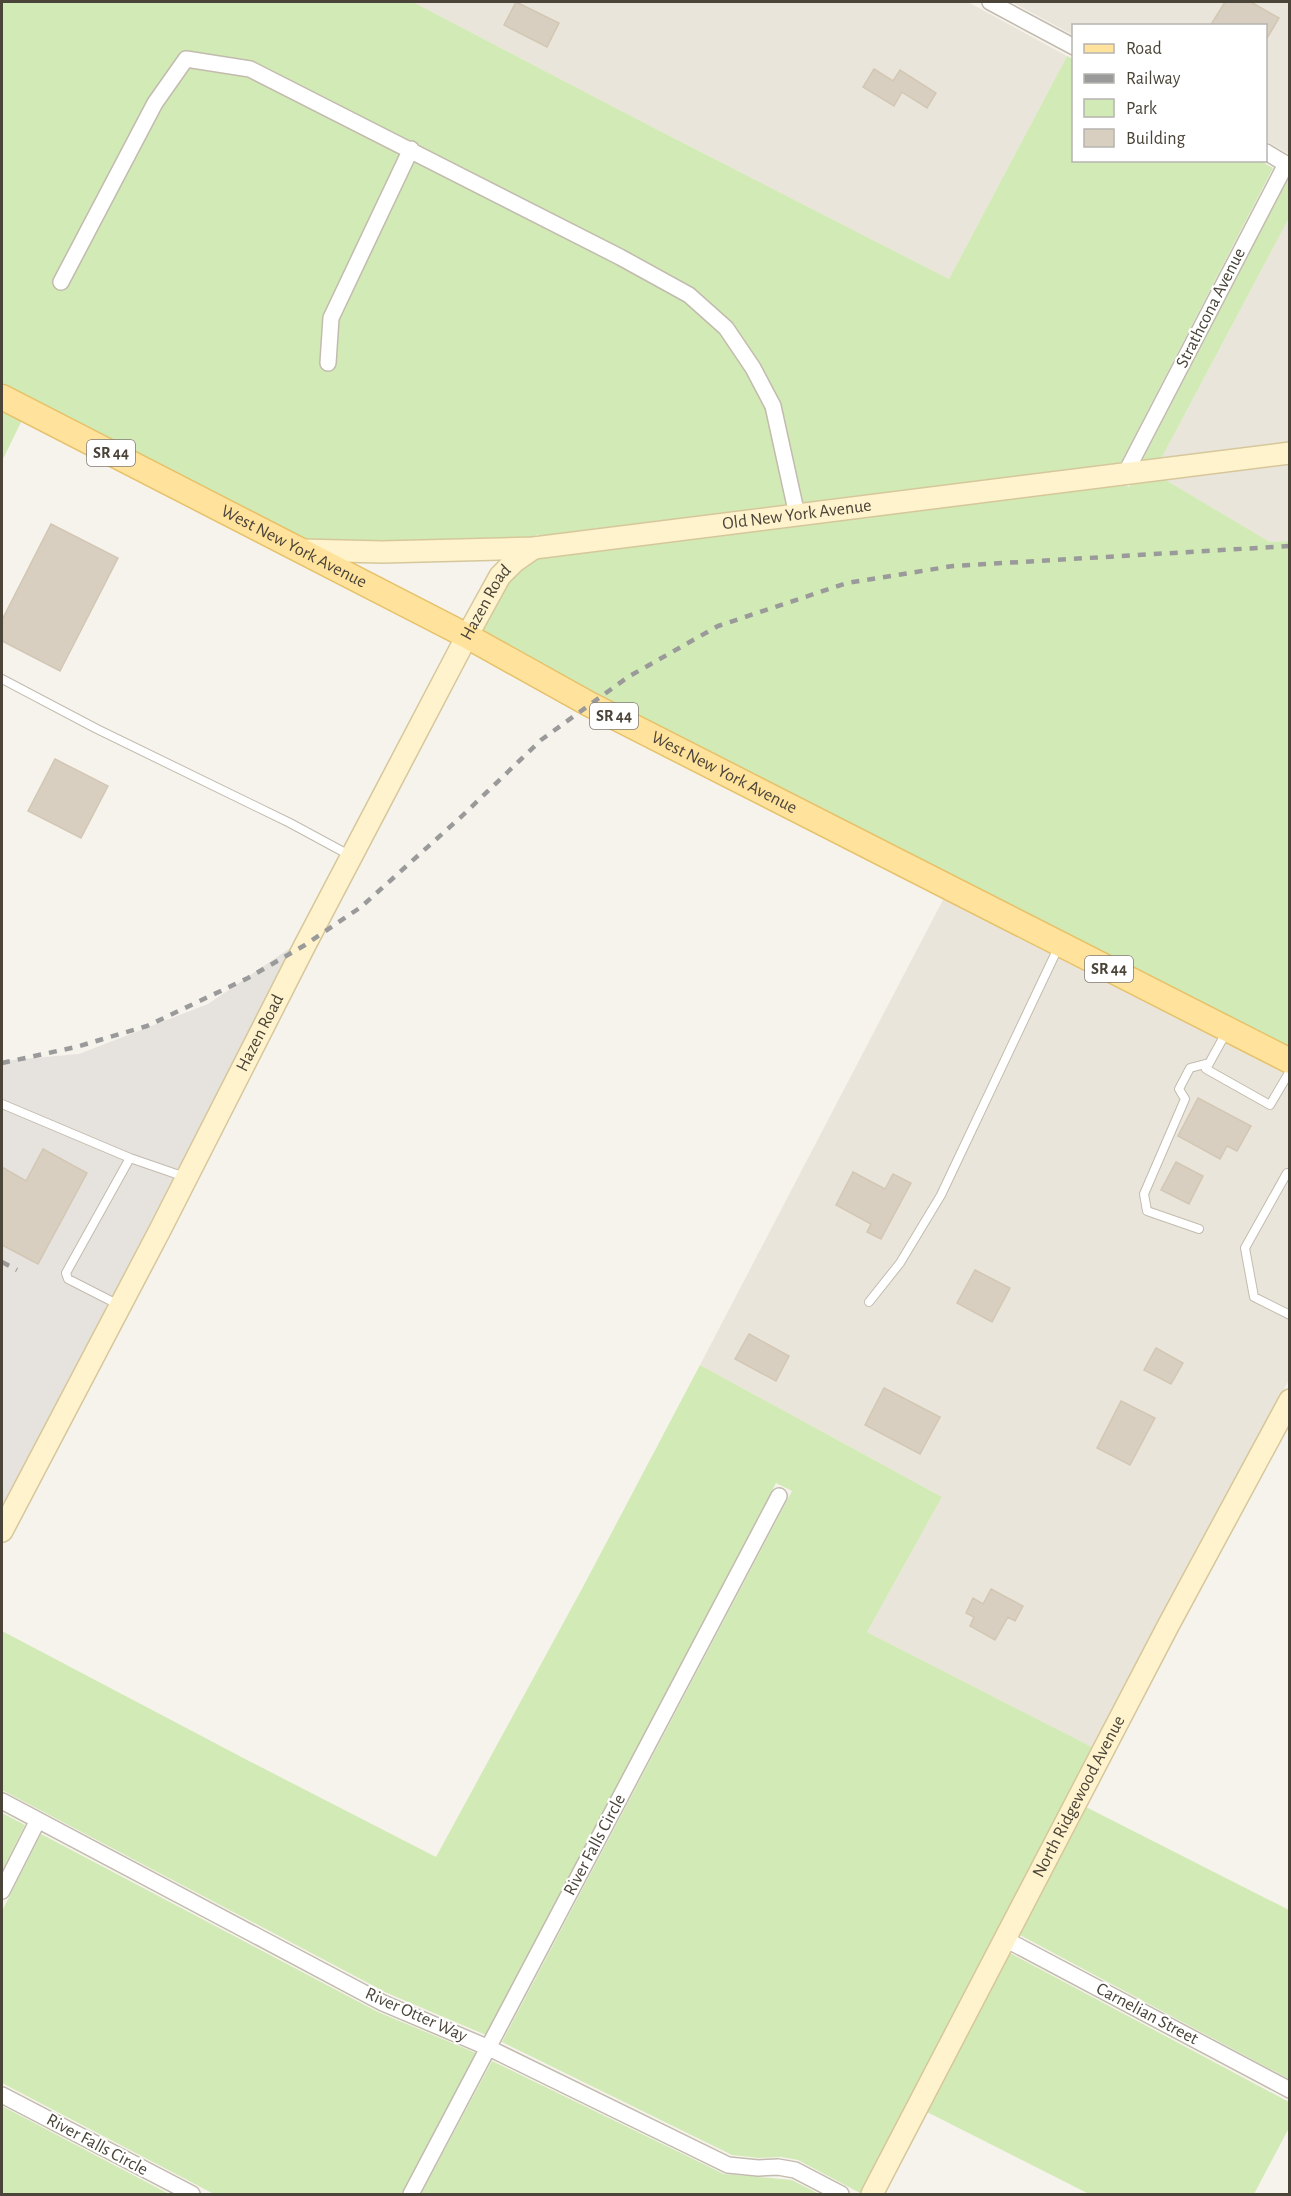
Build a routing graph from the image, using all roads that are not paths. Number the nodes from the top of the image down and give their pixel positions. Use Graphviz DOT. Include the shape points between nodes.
graph roads {
  1 [pos="990,2"];
  2 [pos="1072,46"];
  3 [pos="411,149"];
  4 [pos="1267,153"];
  5 [pos="61,282"];
  6 [pos="328,363"];
  7 [pos="2,397"];
  8 [pos="1290,453"];
  9 [pos="1125,474"];
  10 [pos="797,515"];
  11 [pos="534,548"];
  12 [pos="301,550"];
  13 [pos="467,636"];
  14 [pos="2,679"];
  15 [pos="352,856"];
  16 [pos="1060,944"];
  17 [pos="1228,1030"];
  18 [pos="1290,1061"];
  19 [pos="1209,1063"];
  20 [pos="1290,1071"];
  21 [pos="2,1104"];
  22 [pos="130,1158"];
  23 [pos="1290,1173"];
  24 [pos="187,1178"];
  25 [pos="1199,1230"];
  26 [pos="868,1302"];
  27 [pos="120,1305"];
  28 [pos="1290,1315"];
  29 [pos="1290,1400"];
  30 [pos="779,1496"];
  31 [pos="2,1531"];
  32 [pos="2,1802"];
  33 [pos="38,1820"];
  34 [pos="2,1891"];
  35 [pos="1005,1939"];
  36 [pos="489,2048"];
  37 [pos="1290,2090"];
  38 [pos="2,2095"];
  39 [pos="192,2194"];
  40 [pos="411,2194"];
  41 [pos="841,2194"];
  42 [pos="872,2194"];
  1 -- 2 [label="street"];
  3 -- 5 [label="street" via="250,69 186,59 155,103"];
  3 -- 6 [label="street" via="331,318"];
  3 -- 10 [label="street" via="689,295 726,328 773,406"];
  4 -- 9 [label="street, Strathcona Avenue" via="1286,164"];
  7 -- 12 [label="main road, West New York Avenue / SR 44"];
  8 -- 9 [label="street, Old New York Avenue"];
  9 -- 10 [label="street, Old New York Avenue"];
  10 -- 11 [label="street, Old New York Avenue"];
  11 -- 12 [label="street, Old New York Avenue"];
  11 -- 13 [label="street, Hazen Road" via="500,576"];
  12 -- 13 [label="main road, West New York Avenue / SR 44"];
  13 -- 15 [label="street, Hazen Road"];
  13 -- 16 [label="main road, West New York Avenue / SR 44" via="590,704"];
  14 -- 15 [label="lane"];
  15 -- 24 [label="street, Hazen Road"];
  16 -- 17 [label="main road, West New York Avenue / SR 44"];
  16 -- 26 [label="lane" via="940,1195 900,1263"];
  17 -- 18 [label="main road, West New York Avenue / SR 44"];
  17 -- 19 [label="lane"];
  19 -- 20 [label="lane" via="1206,1069 1270,1105"];
  19 -- 25 [label="lane" via="1190,1068 1179,1089 1185,1100 1144,1194 1147,1211"];
  21 -- 22 [label="lane"];
  22 -- 24 [label="lane"];
  22 -- 27 [label="lane" via="66,1273 68,1279"];
  23 -- 28 [label="lane" via="1245,1248 1254,1297"];
  24 -- 27 [label="street, Hazen Road"];
  27 -- 31 [label="street, Hazen Road"];
  29 -- 35 [label="street, North Ridgewood Avenue"];
  30 -- 36 [label="street, River Falls Circle"];
  32 -- 33 [label="street, River Otter Way"];
  33 -- 34 [label="street"];
  33 -- 36 [label="street, River Otter Way" via="383,2003"];
  35 -- 37 [label="street, Carnelian Street"];
  35 -- 42 [label="street, North Ridgewood Avenue"];
  36 -- 40 [label="street, River Falls Circle"];
  36 -- 41 [label="street, River Otter Way" via="728,2165 795,2170"];
  38 -- 39 [label="street, River Falls Circle"];
}
